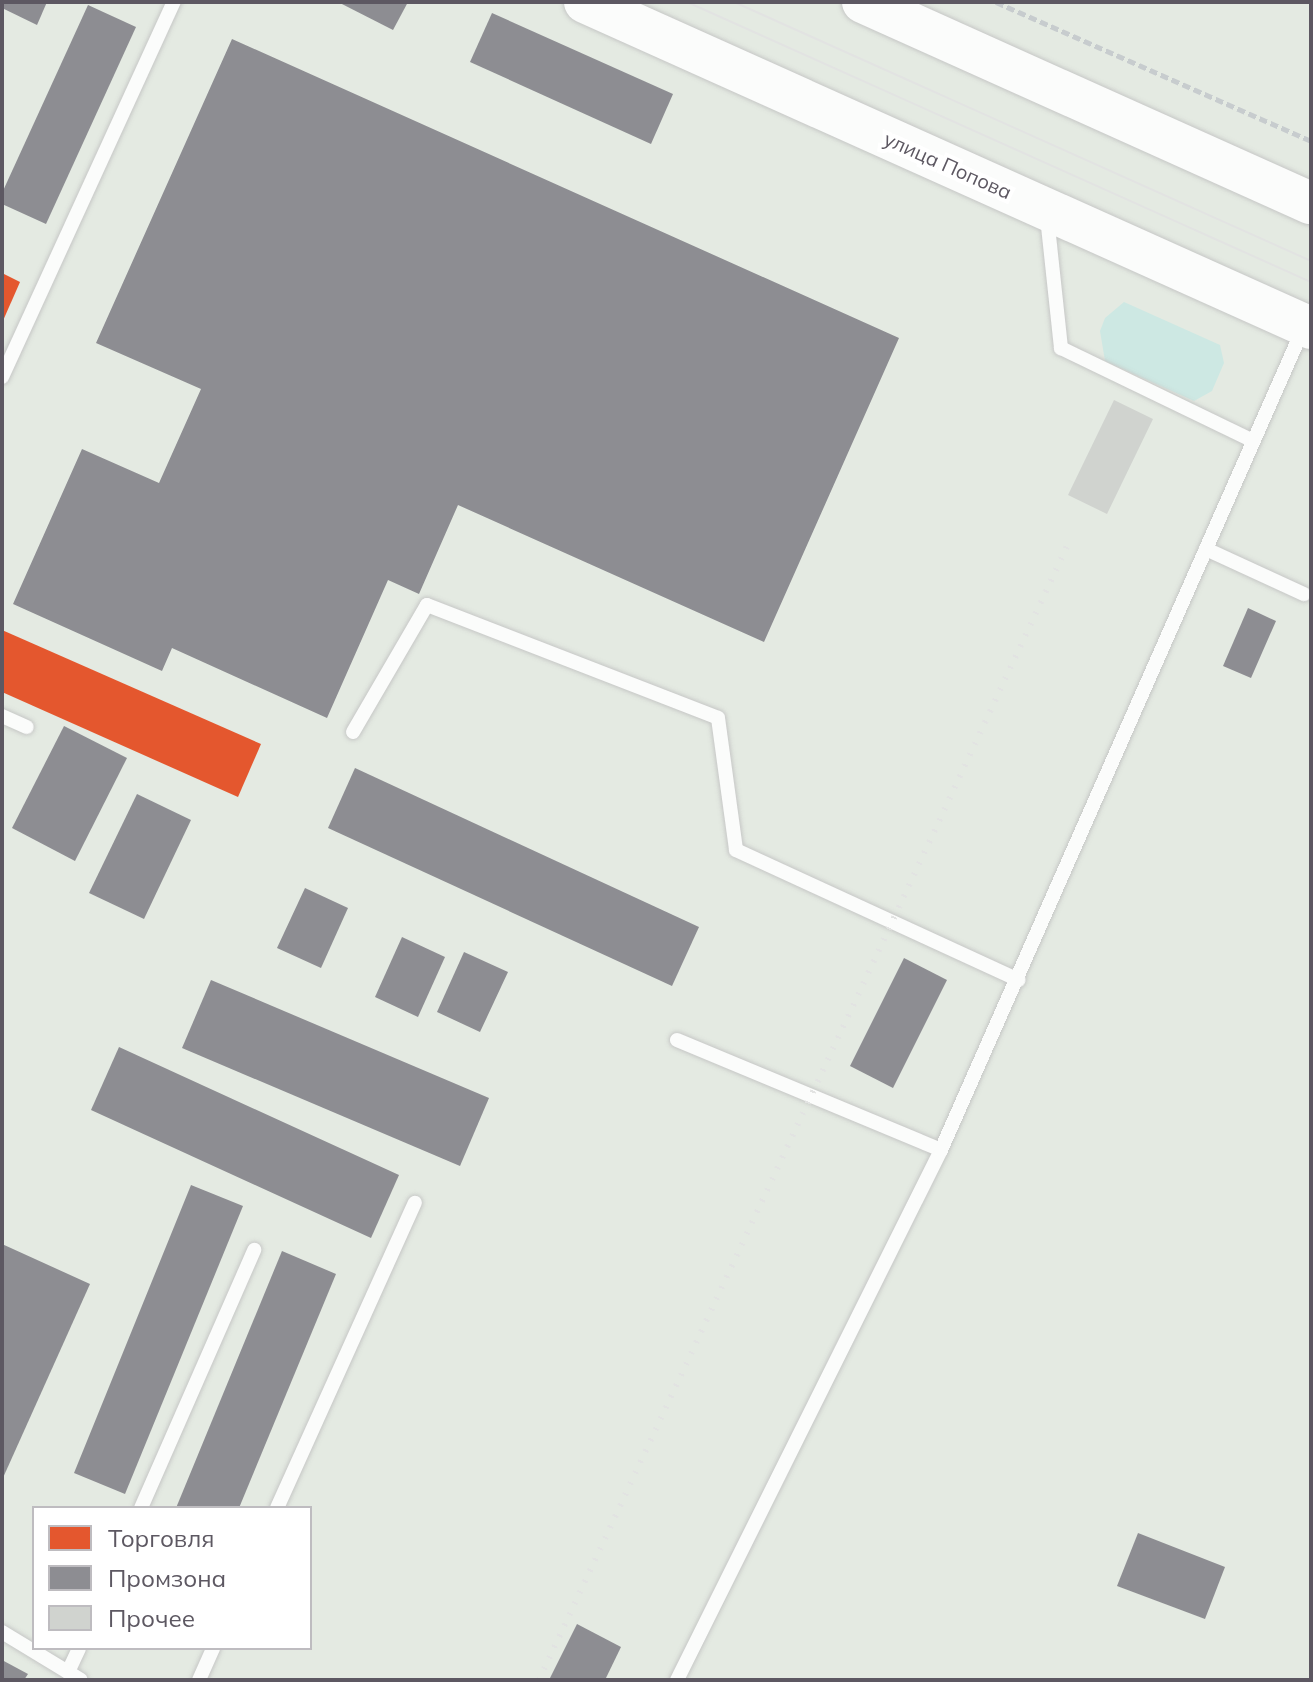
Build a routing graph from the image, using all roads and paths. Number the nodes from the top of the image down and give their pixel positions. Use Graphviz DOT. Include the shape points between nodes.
graph roads {
  1 [pos="174,2"];
  2 [pos="585,2"];
  3 [pos="863,2"];
  4 [pos="996,2"];
  5 [pos="1311,141"];
  6 [pos="1311,203"];
  7 [pos="1046,209"];
  8 [pos="1308,326"];
  9 [pos="2,377"];
  10 [pos="1253,441"];
  11 [pos="1206,549"];
  12 [pos="1304,594"];
  13 [pos="2,716"];
  14 [pos="27,727"];
  15 [pos="353,732"];
  16 [pos="1019,980"];
  17 [pos="677,1040"];
  18 [pos="941,1150"];
  19 [pos="415,1203"];
  20 [pos="254,1250"];
  21 [pos="142,1506"];
  22 [pos="278,1506"];
  23 [pos="2,1632"];
  24 [pos="79,1650"];
  25 [pos="212,1650"];
  26 [pos="75,1676"];
  27 [pos="199,1680"];
  28 [pos="677,1680"];
  1 -- 9 [label="lane"];
  2 -- 7 [label="main road, улица Попова"];
  3 -- 6 [label="main road"];
  4 -- 5 [label="path"];
  7 -- 8 [label="main road, улица Попова"];
  7 -- 10 [label="lane" via="1061,348"];
  8 -- 10 [label="lane"];
  10 -- 11 [label="lane"];
  11 -- 12 [label="lane"];
  11 -- 16 [label="lane"];
  13 -- 14 [label="lane"];
  15 -- 16 [label="lane" via="427,605 718,718 736,850"];
  16 -- 18 [label="lane"];
  17 -- 18 [label="lane"];
  18 -- 28 [label="lane"];
  19 -- 22 [label="lane"];
  20 -- 21 [label="lane"];
  23 -- 26 [label="lane"];
  24 -- 26 [label="lane"];
  25 -- 27 [label="lane"];
}
